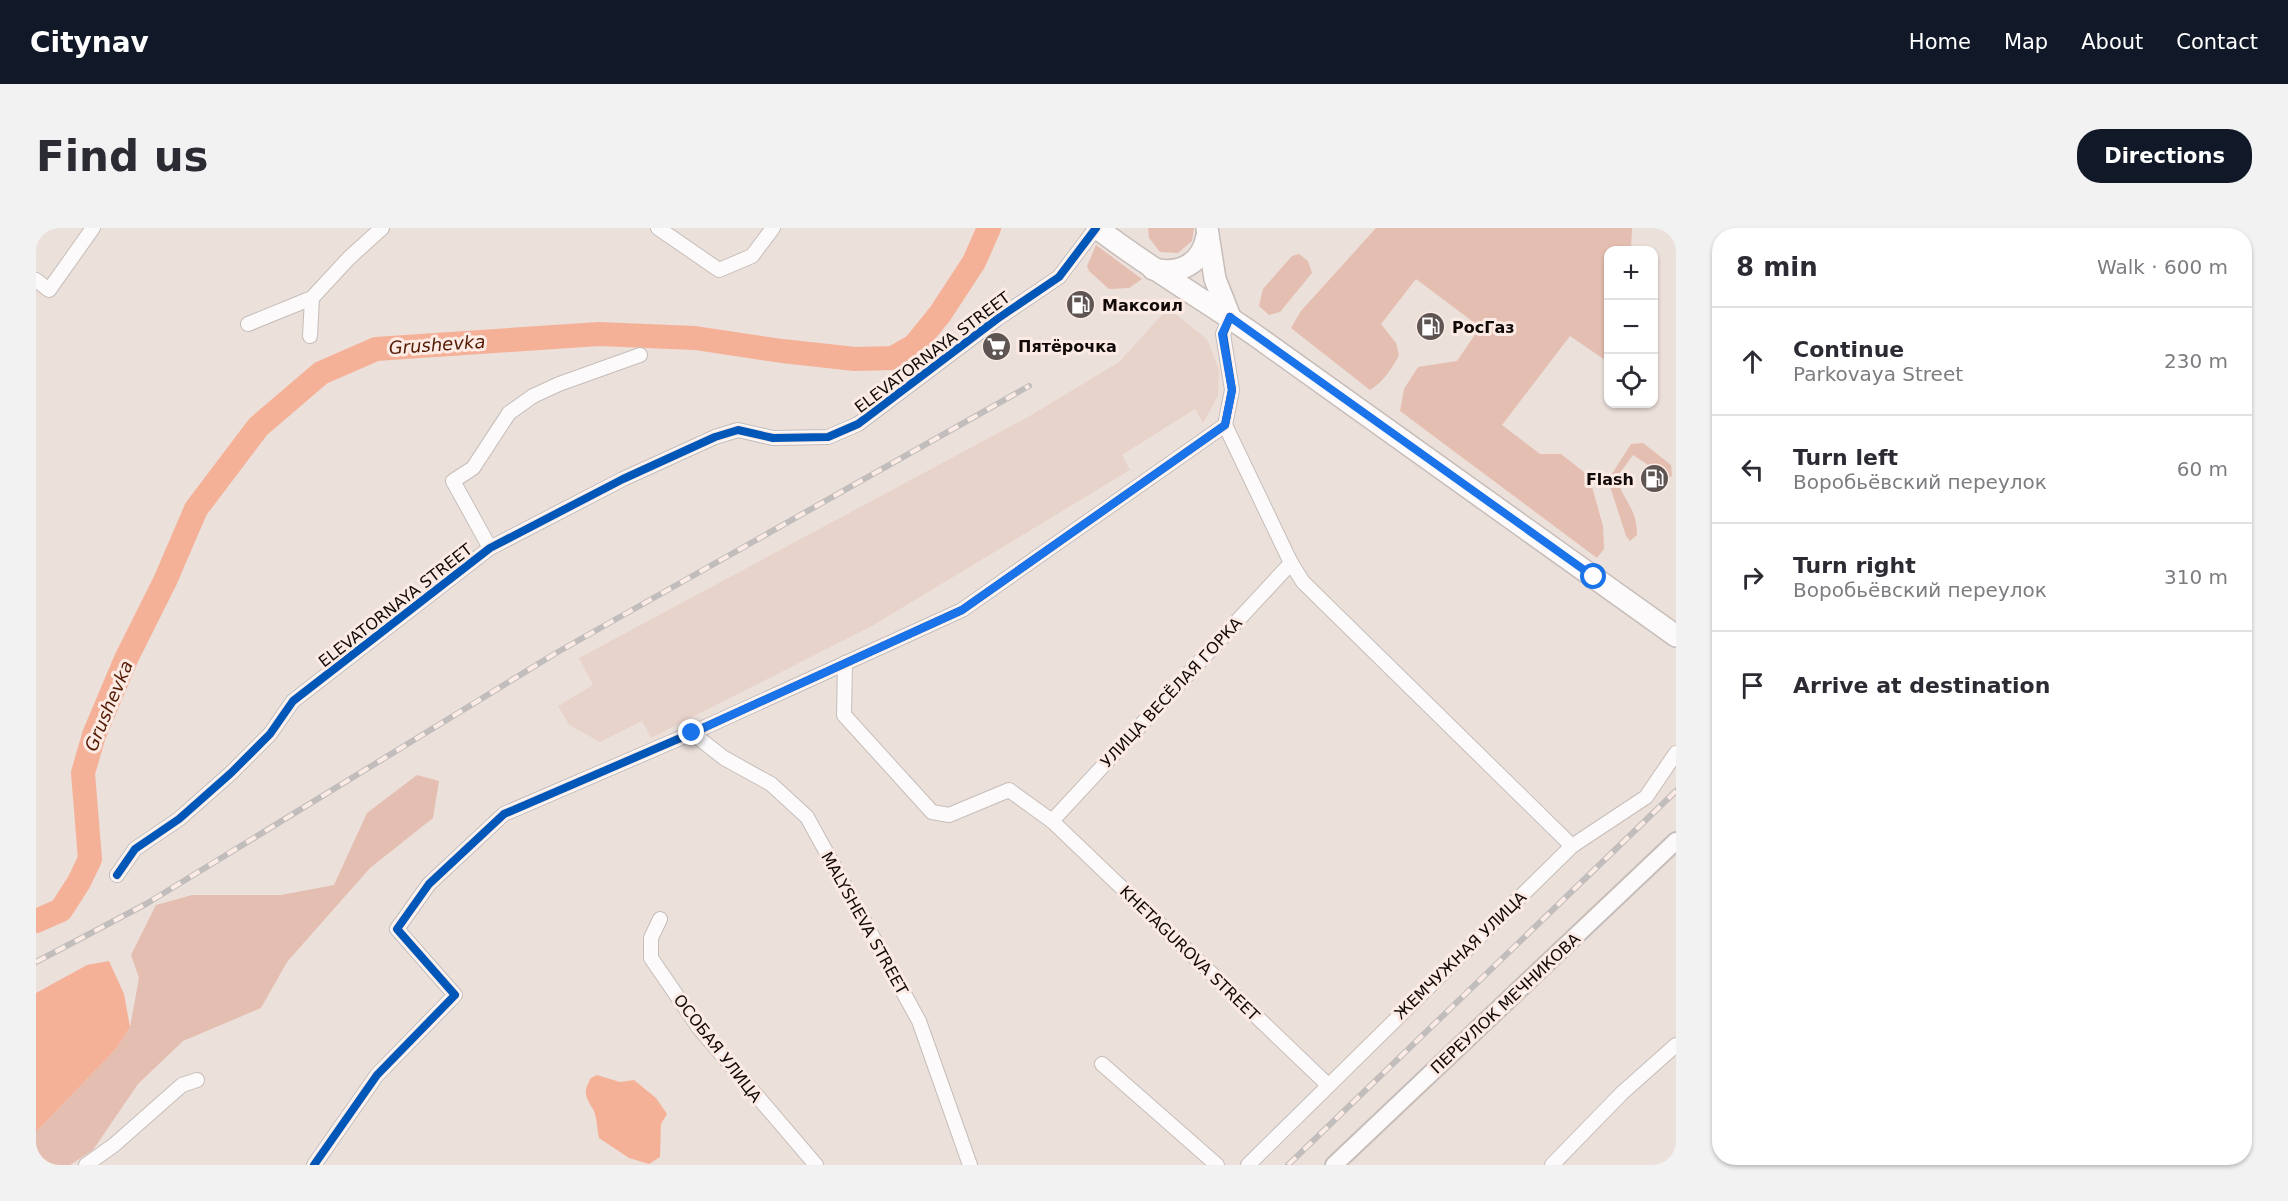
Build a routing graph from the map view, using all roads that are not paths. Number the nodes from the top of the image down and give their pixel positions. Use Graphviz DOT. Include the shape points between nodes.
graph roads {
  1 [pos="93,228"];
  2 [pos="382,228"];
  3 [pos="658,228"];
  4 [pos="773,228"];
  5 [pos="1097,228"];
  6 [pos="1129,228"];
  7 [pos="1207,230"];
  8 [pos="1146,265"];
  9 [pos="36,280"];
  10 [pos="312,298"];
  11 [pos="1230,317"];
  12 [pos="248,324"];
  13 [pos="310,336"];
  14 [pos="640,355"];
  15 [pos="1225,425"];
  16 [pos="490,548"];
  17 [pos="1291,563"];
  18 [pos="1676,636"];
  19 [pos="845,663"];
  20 [pos="692,733"];
  21 [pos="1676,753"];
  22 [pos="1052,821"];
  23 [pos="1676,841"];
  24 [pos="1572,846"];
  25 [pos="117,875"];
  26 [pos="660,919"];
  27 [pos="1676,1045"];
  28 [pos="1102,1064"];
  29 [pos="197,1080"];
  30 [pos="1328,1085"];
  31 [pos="316,1164"];
  32 [pos="86,1165"];
  33 [pos="816,1165"];
  34 [pos="970,1165"];
  35 [pos="1217,1165"];
  36 [pos="1248,1165"];
  37 [pos="1334,1165"];
  38 [pos="1552,1165"];
  1 -- 9 [label="street" via="50,290"];
  2 -- 10 [label="street"];
  3 -- 4 [label="street" via="719,270 752,256"];
  5 -- 8 [label="main road"];
  5 -- 16 [label="street, ELEVATORNAYA STREET" via="1059,277 858,424 828,437 773,438 738,430 715,437 623,479"];
  6 -- 8 [label="main road" via="1131,248"];
  7 -- 8 [label="main road" via="1205,248 1196,261 1183,269 1168,272"];
  7 -- 11 [label="main road" via="1215,279"];
  8 -- 11 [label="main road"];
  10 -- 12 [label="street"];
  10 -- 13 [label="street"];
  11 -- 15 [label="street" via="1222,334 1232,390"];
  11 -- 18 [label="main road"];
  14 -- 16 [label="street, ELEVATORNAYA STREET" via="559,384 509,413 473,468 453,481"];
  15 -- 17 [label="street"];
  15 -- 19 [label="street" via="962,610"];
  16 -- 25 [label="street, ELEVATORNAYA STREET" via="293,701 270,734 231,773 179,819 135,849"];
  17 -- 22 [label="street, УЛИЦА ВЕСЁЛАЯ ГОРКА"];
  17 -- 24 [label="street" via="1303,582"];
  19 -- 20 [label="street"];
  19 -- 22 [label="street, KHETAGUROVA STREET" via="844,715 932,812 949,815 1009,790"];
  20 -- 31 [label="street" via="504,814 429,884 397,929 455,995 377,1075"];
  20 -- 34 [label="street, MALYSHEVA STREET" via="724,758 771,784 807,817 919,1021"];
  21 -- 24 [label="street, ЖЕМЧУЖНАЯ УЛИЦА" via="1646,797"];
  22 -- 30 [label="street, KHETAGUROVA STREET"];
  23 -- 37 [label="street, ПЕРЕУЛОК МЕЧНИКОВА"];
  24 -- 30 [label="street, ЖЕМЧУЖНАЯ УЛИЦА"];
  26 -- 33 [label="street, ОСОБАЯ УЛИЦА" via="651,938 651,958 699,1028"];
  27 -- 38 [label="street" via="1622,1093"];
  28 -- 35 [label="street"];
  29 -- 32 [label="street" via="182,1085"];
  30 -- 36 [label="street, ЖЕМЧУЖНАЯ УЛИЦА"];
}
